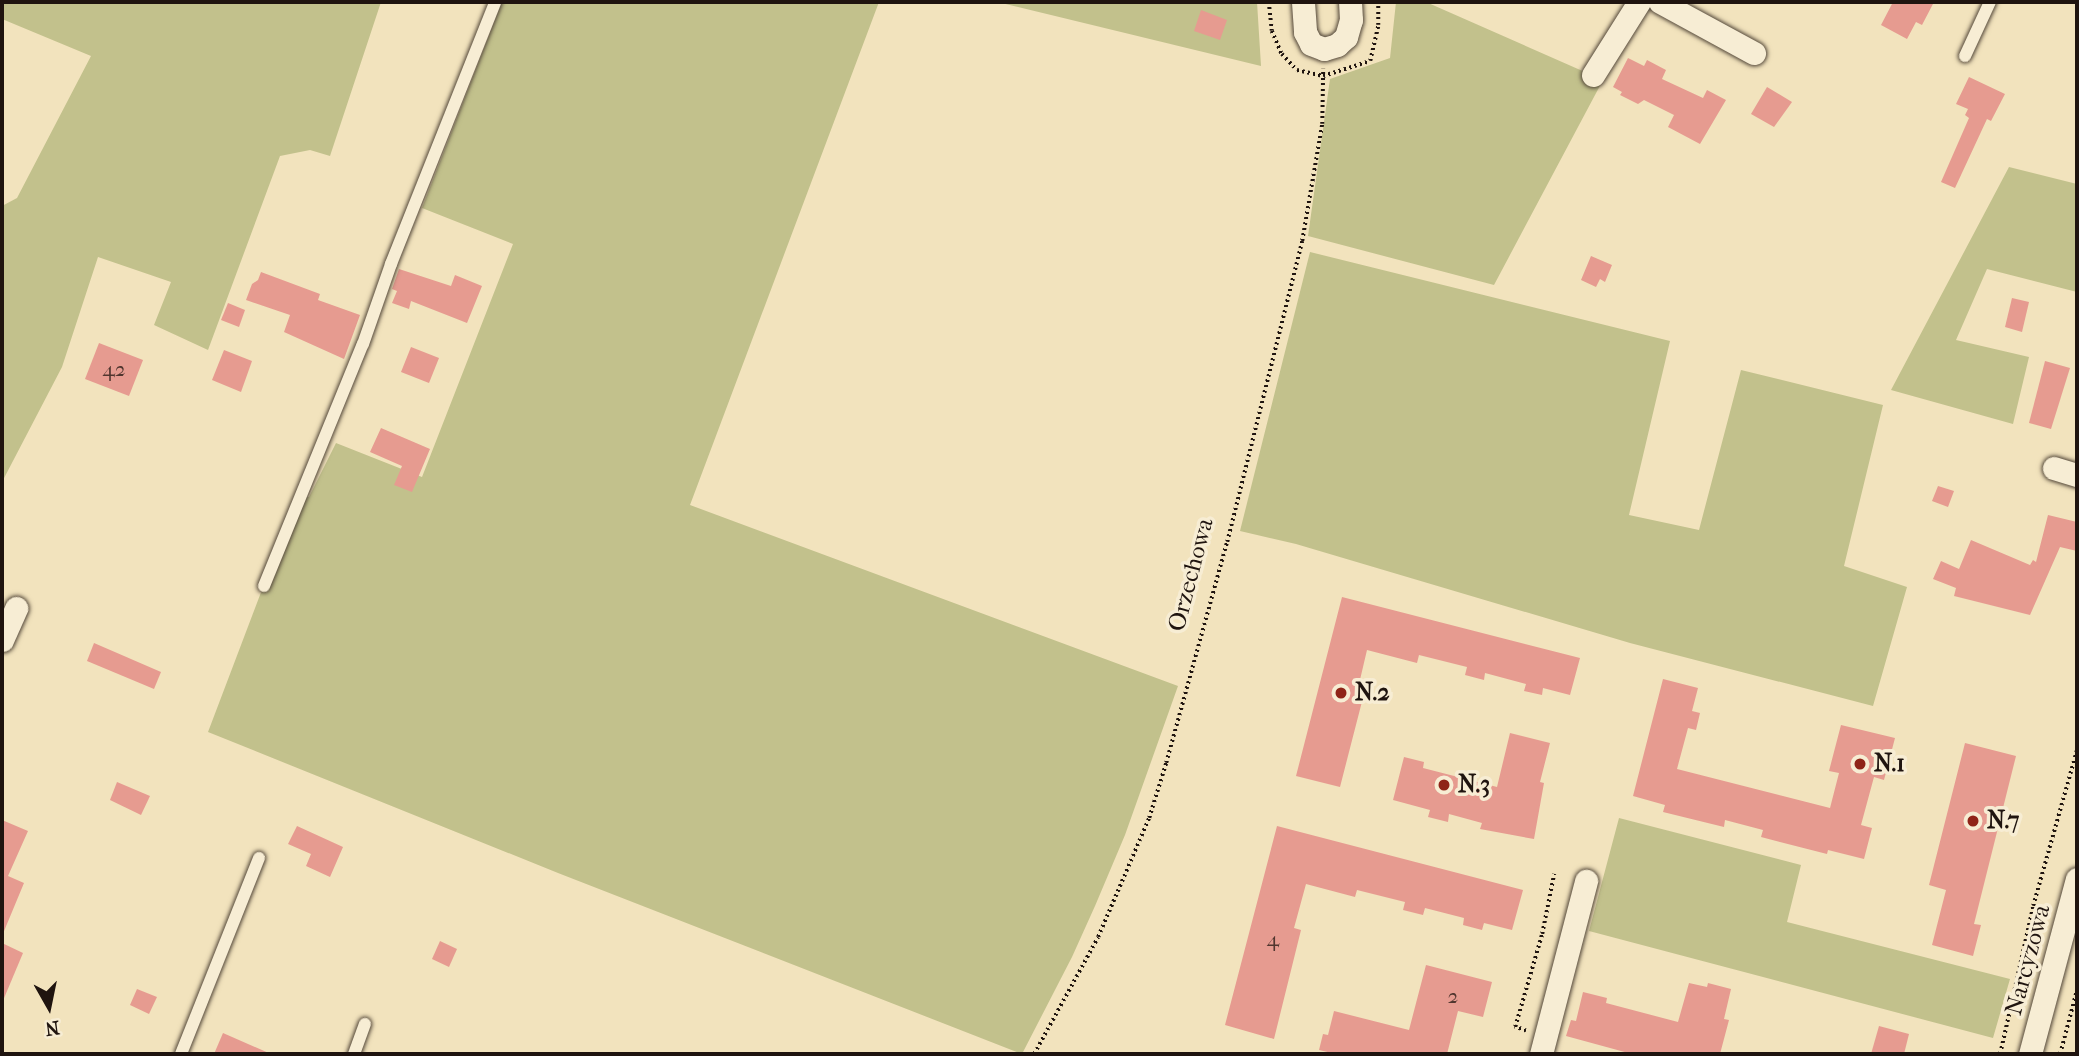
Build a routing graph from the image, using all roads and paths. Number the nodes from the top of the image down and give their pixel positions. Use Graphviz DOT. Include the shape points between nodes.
graph roads {
  1 [pos="495,2"];
  2 [pos="1269,2"];
  3 [pos="1350,2"];
  4 [pos="1378,2"];
  5 [pos="1639,2"];
  6 [pos="1660,2"];
  7 [pos="1990,2"];
  8 [pos="1379,9"];
  9 [pos="1304,10"];
  10 [pos="1272,31"];
  11 [pos="1754,53"];
  12 [pos="1965,56"];
  13 [pos="1593,75"];
  14 [pos="1323,84"];
  15 [pos="2054,468"];
  16 [pos="2077,475"];
  17 [pos="264,586"];
  18 [pos="16,608"];
  19 [pos="2,640"];
  20 [pos="2077,749"];
  21 [pos="259,858"];
  22 [pos="1554,874"];
  23 [pos="2077,878"];
  24 [pos="1586,881"];
  25 [pos="2077,989"];
  26 [pos="365,1024"];
  27 [pos="1530,1032"];
  28 [pos="181,1054"];
  29 [pos="354,1054"];
  30 [pos="1034,1054"];
  31 [pos="1541,1054"];
  32 [pos="2000,1054"];
  33 [pos="2031,1054"];
  34 [pos="2060,1054"];
  1 -- 17 [label="lane"];
  2 -- 10 [label="path"];
  3 -- 9 [label="street" via="1349,29 1343,41 1324,49 1311,44"];
  4 -- 8 [label="path"];
  5 -- 13 [label="street"];
  6 -- 11 [label="street"];
  7 -- 12 [label="lane"];
  14 -- 30 [label="path, Orzechowa" via="1322,124 1302,240 1167,763 1149,818 1098,937"];
  15 -- 16 [label="street"];
  18 -- 19 [label="street"];
  20 -- 32 [label="path" via="2036,895"];
  21 -- 28 [label="lane"];
  22 -- 27 [label="path" via="1542,934 1514,1027"];
  23 -- 33 [label="street, Narcyzowa"];
  24 -- 31 [label="street"];
  25 -- 34 [label="path"];
  26 -- 29 [label="lane"];
}
